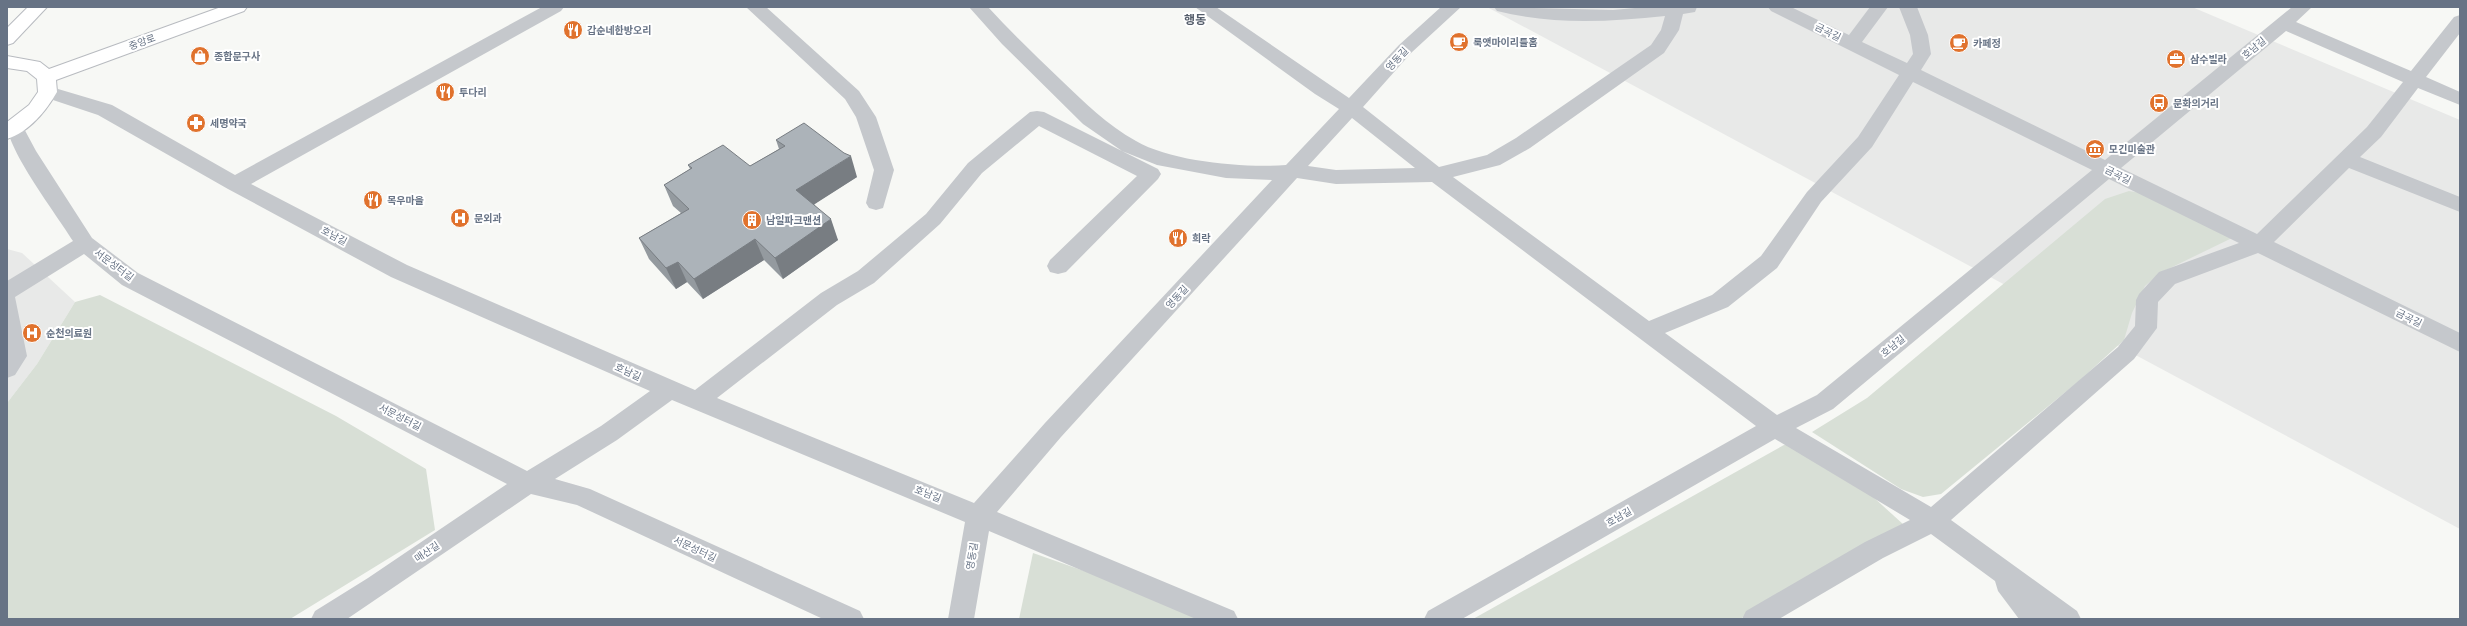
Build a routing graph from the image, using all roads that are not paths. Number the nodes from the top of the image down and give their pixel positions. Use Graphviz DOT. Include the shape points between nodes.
graph roads {
  1 [pos="38,7"];
  2 [pos="238,7"];
  3 [pos="555,7"];
  4 [pos="755,7"];
  5 [pos="978,7"];
  6 [pos="1204,7"];
  7 [pos="1452,7"];
  8 [pos="1504,7"];
  9 [pos="1776,7"];
  10 [pos="1879,7"];
  11 [pos="1908,7"];
  12 [pos="2303,7"];
  13 [pos="1684,8"];
  14 [pos="2460,21"];
  15 [pos="2284,22"];
  16 [pos="7,39"];
  17 [pos="1852,44"];
  18 [pos="7,62"];
  19 [pos="1909,71"];
  20 [pos="2414,81"];
  21 [pos="47,84"];
  22 [pos="2460,99"];
  23 [pos="1352,108"];
  24 [pos="11,130"];
  25 [pos="2345,159"];
  26 [pos="2108,170"];
  27 [pos="1294,171"];
  28 [pos="1436,175"];
  29 [pos="235,184"];
  30 [pos="876,203"];
  31 [pos="2460,205"];
  32 [pos="85,244"];
  33 [pos="2259,244"];
  34 [pos="1058,266"];
  35 [pos="7,292"];
  36 [pos="7,302"];
  37 [pos="1645,332"];
  38 [pos="2460,343"];
  39 [pos="7,369"];
  40 [pos="669,390"];
  41 [pos="698,400"];
  42 [pos="1775,427"];
  43 [pos="528,483"];
  44 [pos="979,515"];
  45 [pos="1933,521"];
  46 [pos="1991,563"];
  47 [pos="324,619"];
  48 [pos="851,619"];
  49 [pos="961,619"];
  50 [pos="1224,619"];
  51 [pos="1437,619"];
  52 [pos="1755,619"];
  53 [pos="2035,619"];
  54 [pos="2068,619"];
  1 -- 16 [label="main road"];
  2 -- 21 [label="main road, 중앙로"];
  3 -- 29 [label="street"];
  4 -- 30 [label="street" via="852,96 866,117 884,170"];
  5 -- 27 [label="street" via="1008,40 1090,119 1129,146 1157,158 1226,172 1260,174"];
  6 -- 23 [label="street" via="1322,90"];
  7 -- 23 [label="street, 영동길" via="1405,50"];
  8 -- 13 [label="street" via="1547,15 1613,16"];
  9 -- 17 [label="street, 금곡길"];
  10 -- 17 [label="street"];
  11 -- 19 [label="street" via="1919,36 1922,54"];
  12 -- 15 [label="street, 호남길"];
  13 -- 28 [label="street" via="1658,49 1522,143 1493,160"];
  14 -- 20 [label="street"];
  15 -- 20 [label="street"];
  15 -- 26 [label="street, 호남길"];
  17 -- 19 [label="street, 금곡길"];
  18 -- 21 [label="main road" via="33,66"];
  19 -- 26 [label="street, 금곡길"];
  19 -- 37 [label="street" via="1865,142 1814,197 1769,262 1720,301"];
  20 -- 22 [label="street"];
  20 -- 25 [label="street" via="2374,132"];
  21 -- 24 [label="main road" via="36,110"];
  21 -- 29 [label="street, 호남길" via="105,110"];
  23 -- 27 [label="street, 영동길"];
  23 -- 28 [label="street"];
  24 -- 32 [label="street, 서문성터길"];
  25 -- 31 [label="street"];
  25 -- 33 [label="street"];
  26 -- 33 [label="street, 금곡길"];
  26 -- 42 [label="street, 호남길" via="1824,402"];
  27 -- 28 [label="street" via="1336,177"];
  27 -- 44 [label="street, 영동길" via="1052,430"];
  28 -- 37 [label="street"];
  29 -- 40 [label="street, 호남길" via="399,271"];
  32 -- 35 [label="street"];
  32 -- 43 [label="street, 서문성터길" via="130,279"];
  33 -- 38 [label="street, 금곡길"];
  33 -- 45 [label="street" via="2167,278 2147,300 2146,328 2126,353"];
  34 -- 41 [label="street" via="1151,174 1037,117 975,168 933,219 866,278 829,299"];
  36 -- 39 [label="street" via="16,356"];
  37 -- 42 [label="street"];
  40 -- 41 [label="street, 호남길"];
  40 -- 43 [label="street, 매산길" via="609,433"];
  41 -- 44 [label="street, 호남길"];
  42 -- 45 [label="street"];
  42 -- 51 [label="street, 호남길"];
  43 -- 47 [label="street, 매산길"];
  43 -- 48 [label="street, 서문성터길" via="581,496"];
  44 -- 49 [label="street, 영동길"];
  44 -- 50 [label="street, 호남길"];
  45 -- 46 [label="street"];
  45 -- 52 [label="street" via="1874,550"];
  46 -- 53 [label="street"];
  46 -- 54 [label="street"];
}
